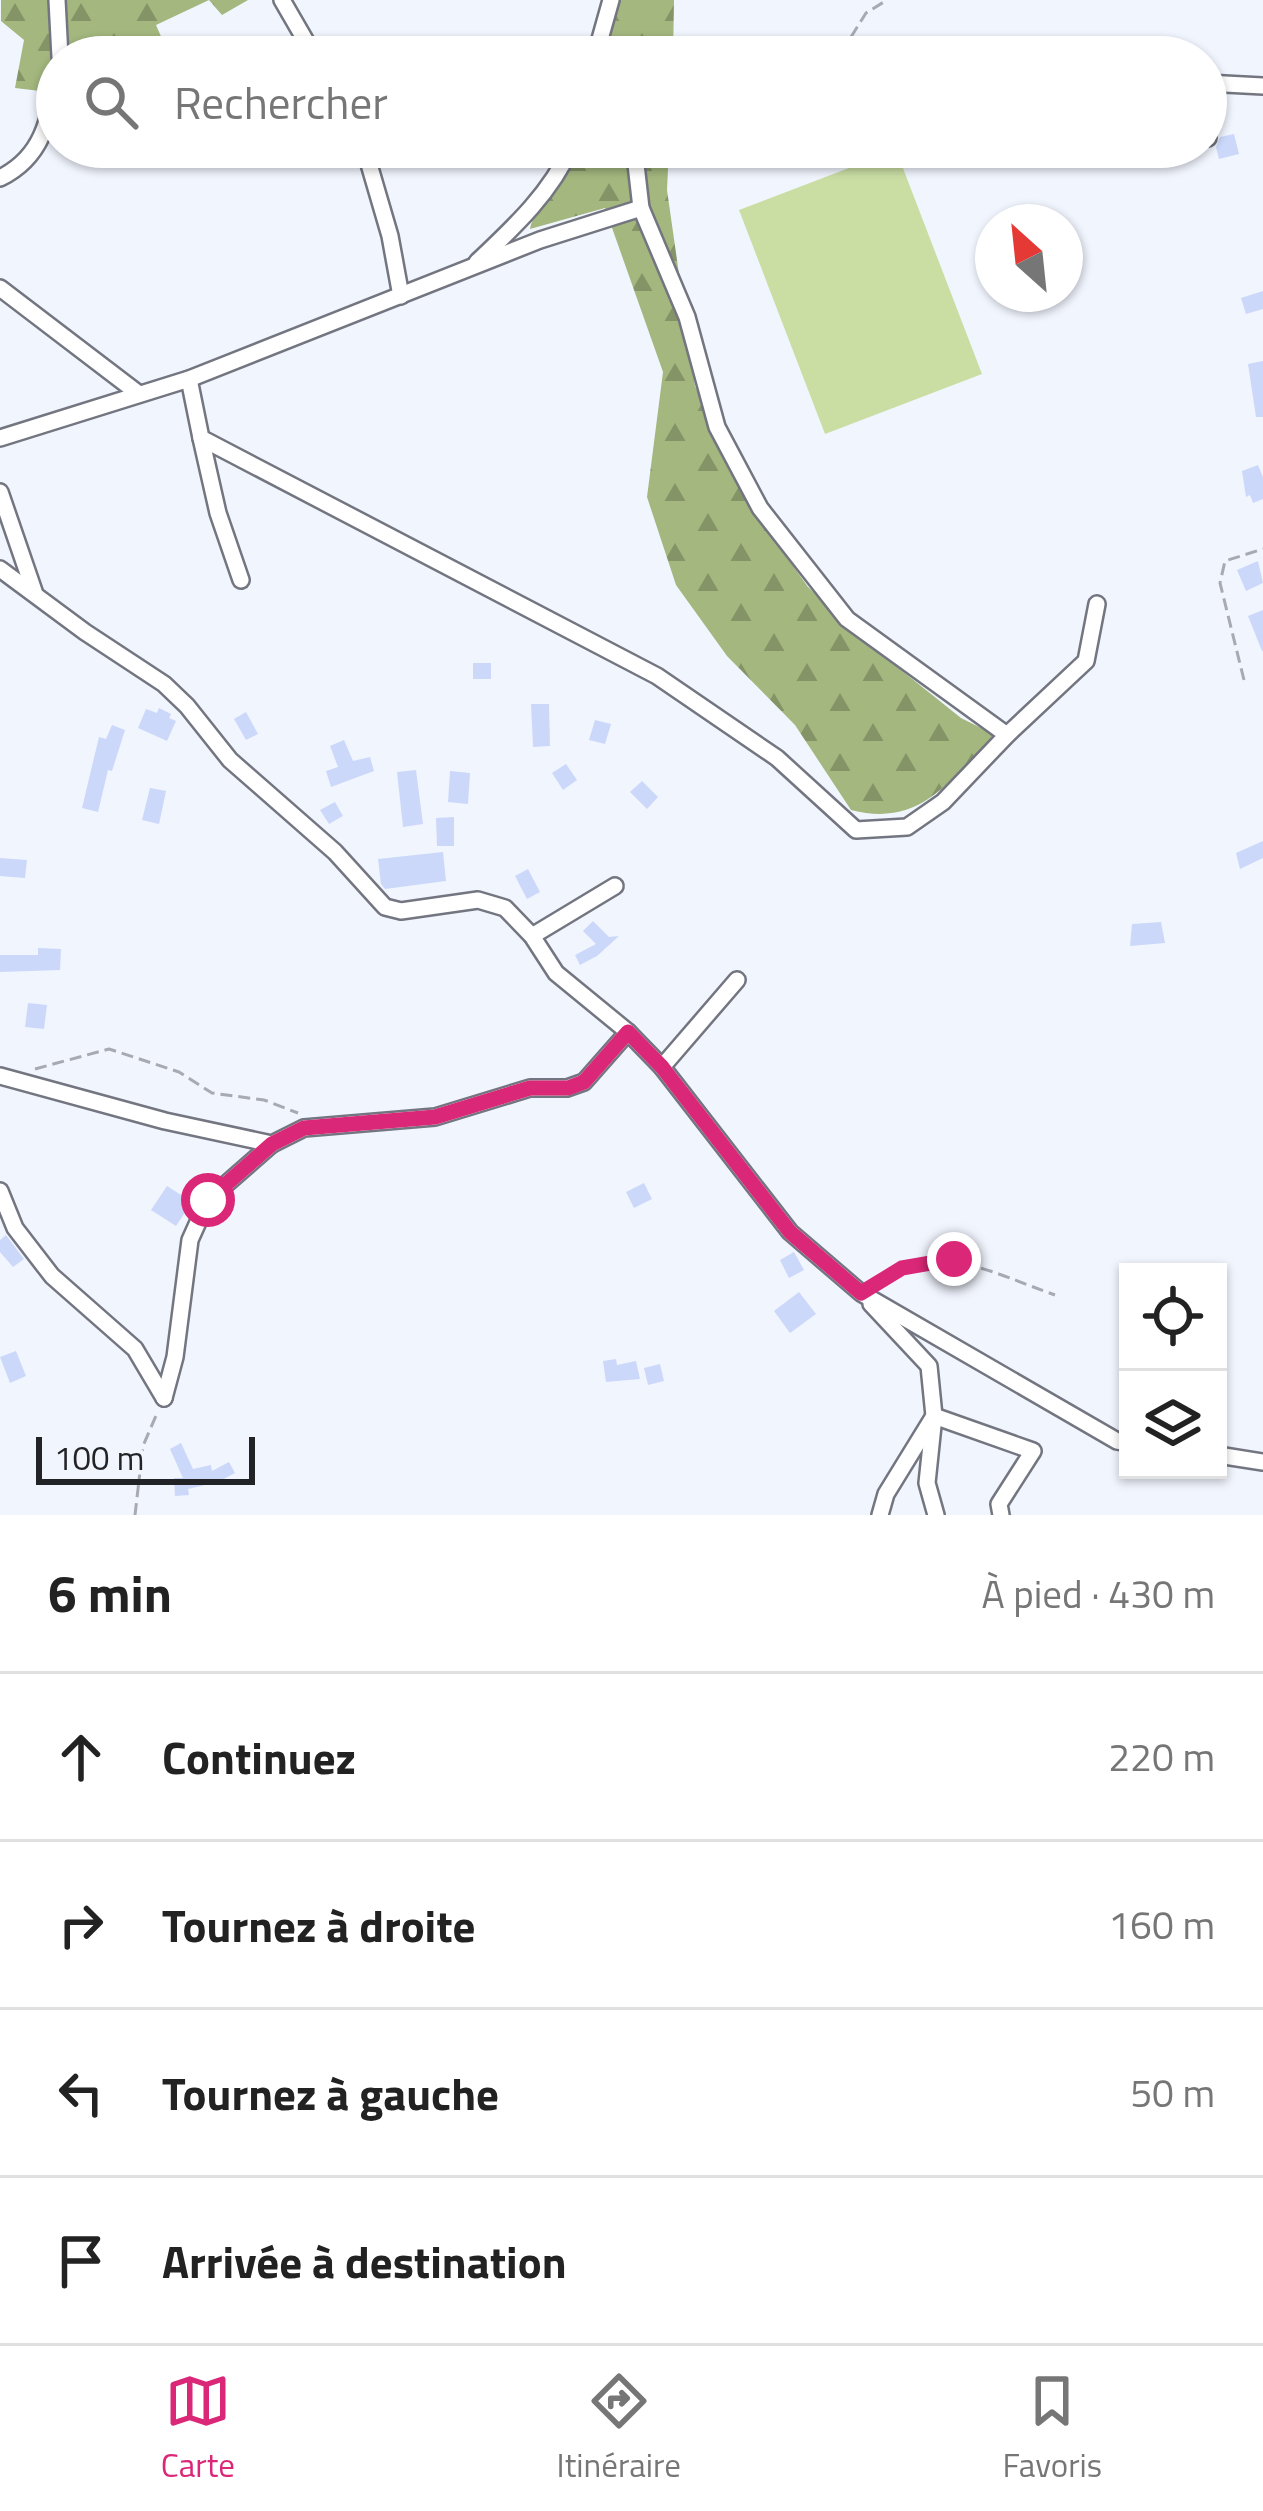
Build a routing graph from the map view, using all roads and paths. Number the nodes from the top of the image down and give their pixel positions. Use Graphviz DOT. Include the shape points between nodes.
graph roads {
  1 [pos="57,0"];
  2 [pos="283,0"];
  3 [pos="611,0"];
  4 [pos="886,0"];
  5 [pos="59,36"];
  6 [pos="303,36"];
  7 [pos="601,36"];
  8 [pos="851,36"];
  9 [pos="1227,84"];
  10 [pos="1263,86"];
  11 [pos="36,146"];
  12 [pos="370,168"];
  13 [pos="561,168"];
  14 [pos="636,168"];
  15 [pos="0,178"];
  16 [pos="641,208"];
  17 [pos="470,268"];
  18 [pos="0,288"];
  19 [pos="401,296"];
  20 [pos="189,380"];
  21 [pos="139,394"];
  22 [pos="0,438"];
  23 [pos="201,438"];
  24 [pos="0,492"];
  25 [pos="1263,549"];
  26 [pos="0,569"];
  27 [pos="242,580"];
  28 [pos="34,593"];
  29 [pos="1097,604"];
  30 [pos="1244,680"];
  31 [pos="1006,734"];
  32 [pos="615,886"];
  33 [pos="532,936"];
  34 [pos="737,980"];
  35 [pos="628,1032"];
  36 [pos="662,1067"];
  37 [pos="2,1077"];
  38 [pos="298,1112"];
  39 [pos="272,1144"];
  40 [pos="0,1191"];
  41 [pos="861,1293"];
  42 [pos="1055,1295"];
  43 [pos="164,1398"];
  44 [pos="934,1416"];
  45 [pos="1119,1441"];
  46 [pos="1227,1456"];
  47 [pos="1263,1462"];
  48 [pos="135,1515"];
  49 [pos="880,1515"];
  50 [pos="936,1515"];
  51 [pos="1001,1515"];
  1 -- 5 [label="street"];
  2 -- 6 [label="street"];
  3 -- 7 [label="street"];
  4 -- 8 [label="path"];
  9 -- 10 [label="street"];
  11 -- 15 [label="street"];
  12 -- 19 [label="street"];
  13 -- 17 [label="street" via="523,219"];
  14 -- 16 [label="street"];
  16 -- 17 [label="street"];
  16 -- 31 [label="street" via="687,316 717,427 760,508 847,620"];
  17 -- 19 [label="street"];
  18 -- 21 [label="street"];
  19 -- 20 [label="street"];
  20 -- 21 [label="street"];
  20 -- 23 [label="street"];
  21 -- 22 [label="street"];
  23 -- 27 [label="street"];
  23 -- 31 [label="street" via="657,676 776,758 856,830 907,826 943,802"];
  24 -- 28 [label="street"];
  25 -- 30 [label="path" via="1225,561 1220,583"];
  26 -- 28 [label="street"];
  28 -- 33 [label="street" via="164,684 230,760 386,908 478,900 505,908"];
  29 -- 31 [label="street" via="1086,661"];
  32 -- 33 [label="street"];
  33 -- 35 [label="street" via="556,974"];
  34 -- 36 [label="street"];
  35 -- 36 [label="street"];
  35 -- 39 [label="street" via="584,1082 568,1088 530,1088 435,1117 304,1128"];
  36 -- 41 [label="street" via="790,1232"];
  37 -- 38 [label="path" via="109,1049 179,1072 212,1094"];
  37 -- 39 [label="street"];
  39 -- 43 [label="street" via="208,1200 190,1240"];
  40 -- 43 [label="street" via="15,1228 52,1276 135,1349"];
  41 -- 42 [label="path" via="902,1268 954,1259"];
  41 -- 44 [label="street" via="928,1366"];
  41 -- 45 [label="street"];
  43 -- 48 [label="path" via="143,1446"];
  44 -- 49 [label="street"];
  44 -- 50 [label="street" via="927,1483"];
  44 -- 51 [label="street" via="1033,1451 999,1504"];
  46 -- 47 [label="street"];
}
